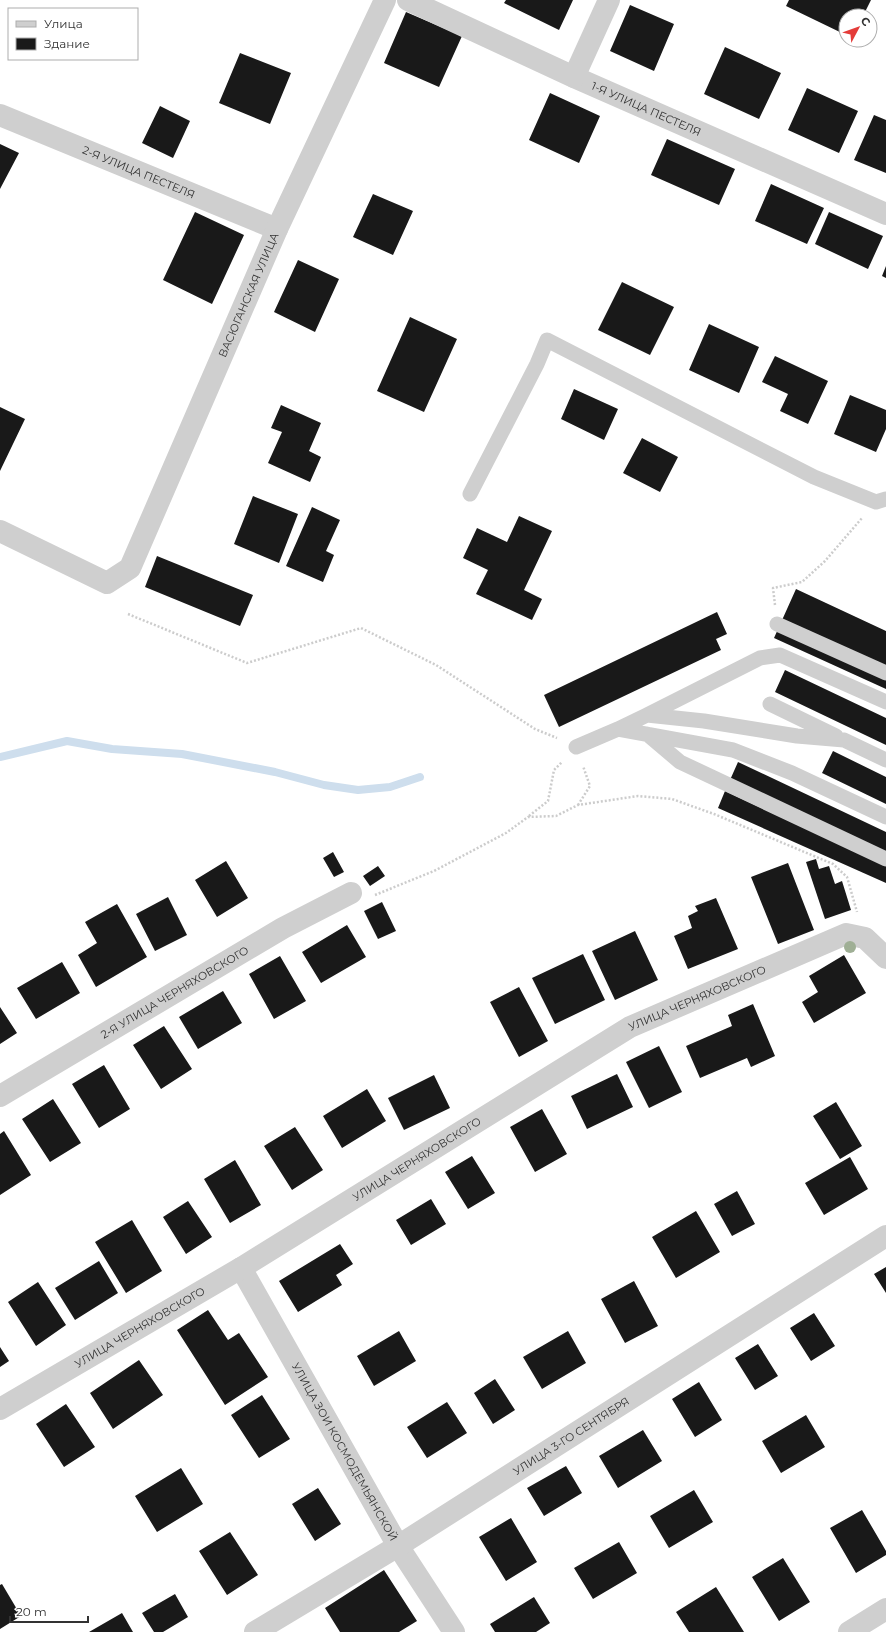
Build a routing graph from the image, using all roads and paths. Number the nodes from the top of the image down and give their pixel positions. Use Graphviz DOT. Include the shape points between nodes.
graph roads {
  1 [pos="385,0"];
  2 [pos="408,0"];
  3 [pos="609,0"];
  4 [pos="574,77"];
  5 [pos="0,115"];
  6 [pos="886,214"];
  7 [pos="277,229"];
  8 [pos="470,494"];
  9 [pos="881,501"];
  10 [pos="0,531"];
  11 [pos="128,614"];
  12 [pos="777,624"];
  13 [pos="886,673"];
  14 [pos="886,702"];
  15 [pos="770,704"];
  16 [pos="647,715"];
  17 [pos="618,729"];
  18 [pos="644,732"];
  19 [pos="844,740"];
  20 [pos="576,747"];
  21 [pos="886,760"];
  22 [pos="578,805"];
  23 [pos="528,817"];
  24 [pos="886,818"];
  25 [pos="886,859"];
  26 [pos="352,893"];
  27 [pos="855,936"];
  28 [pos="886,958"];
  29 [pos="0,1096"];
  30 [pos="886,1236"];
  31 [pos="241,1268"];
  32 [pos="0,1409"];
  33 [pos="398,1546"];
  34 [pos="886,1609"];
  35 [pos="255,1632"];
  36 [pos="454,1632"];
  37 [pos="849,1632"];
  1 -- 7 [label="street, ВАСЮГАНСКАЯ УЛИЦА"];
  2 -- 4 [label="street, 1-Я УЛИЦА ПЕСТЕЛЯ"];
  3 -- 4 [label="street"];
  4 -- 6 [label="street, 1-Я УЛИЦА ПЕСТЕЛЯ"];
  5 -- 7 [label="street, 2-Я УЛИЦА ПЕСТЕЛЯ"];
  7 -- 10 [label="street, ВАСЮГАНСКАЯ УЛИЦА" via="130,568 107,583"];
  8 -- 9 [label="lane" via="547,340 814,477"];
  9 -- 12 [label="path" via="802,582 773,588"];
  11 -- 20 [label="path" via="247,663 361,628 436,665 535,729"];
  12 -- 13 [label="lane"];
  14 -- 16 [label="lane" via="780,655 760,658"];
  15 -- 19 [label="lane"];
  16 -- 17 [label="lane"];
  16 -- 19 [label="lane"];
  17 -- 18 [label="lane"];
  17 -- 20 [label="lane"];
  18 -- 24 [label="lane" via="733,750 792,773"];
  18 -- 25 [label="lane" via="680,762"];
  19 -- 21 [label="lane"];
  20 -- 22 [label="path" via="590,786"];
  20 -- 23 [label="path" via="554,770 548,801"];
  22 -- 23 [label="path" via="556,816"];
  22 -- 27 [label="path" via="638,796 672,799 818,856 833,864 847,877"];
  23 -- 26 [label="path" via="506,833 434,871 374,896"];
  26 -- 29 [label="street, 2-Я УЛИЦА ЧЕРНЯХОВСКОГО" via="283,928"];
  27 -- 28 [label="street"];
  27 -- 31 [label="street, УЛИЦА ЧЕРНЯХОВСКОГО" via="630,1027"];
  30 -- 33 [label="street, УЛИЦА 3-ГО СЕНТЯБРЯ"];
  31 -- 32 [label="street, УЛИЦА ЧЕРНЯХОВСКОГО"];
  31 -- 33 [label="street, УЛИЦА ЗОИ КОСМОДЕМЬЯНСКОЙ"];
  33 -- 35 [label="street, УЛИЦА 3-ГО СЕНТЯБРЯ"];
  33 -- 36 [label="street, УЛИЦА ЗОИ КОСМОДЕМЬЯНСКОЙ"];
  34 -- 37 [label="street"];
}
